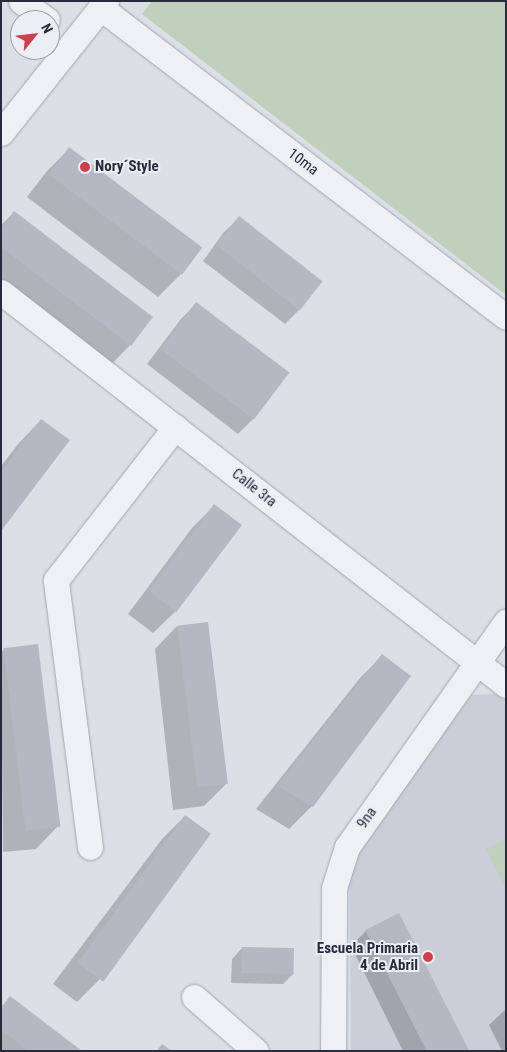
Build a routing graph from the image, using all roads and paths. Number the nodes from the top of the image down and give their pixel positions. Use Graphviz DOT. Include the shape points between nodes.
graph roads {
  1 [pos="21,1"];
  2 [pos="103,4"];
  3 [pos="34,10"];
  4 [pos="60,29"];
  5 [pos="75,40"];
  6 [pos="1,133"];
  7 [pos="1,292"];
  8 [pos="506,317"];
  9 [pos="175,427"];
  10 [pos="506,622"];
  11 [pos="478,663"];
  12 [pos="506,685"];
  13 [pos="90,847"];
  14 [pos="194,997"];
  15 [pos="256,1051"];
  16 [pos="333,1051"];
  1 -- 3 [label="street"];
  2 -- 5 [label="street"];
  2 -- 8 [label="street, 10ma"];
  4 -- 5 [label="street"];
  5 -- 6 [label="street"];
  7 -- 9 [label="street, Calle 3ra"];
  9 -- 11 [label="street, Calle 3ra"];
  9 -- 13 [label="street" via="56,580"];
  10 -- 11 [label="street, 9na"];
  11 -- 12 [label="street, Calle 3ra"];
  11 -- 16 [label="street, 9na" via="347,847 334,888"];
  14 -- 15 [label="street"];
}
